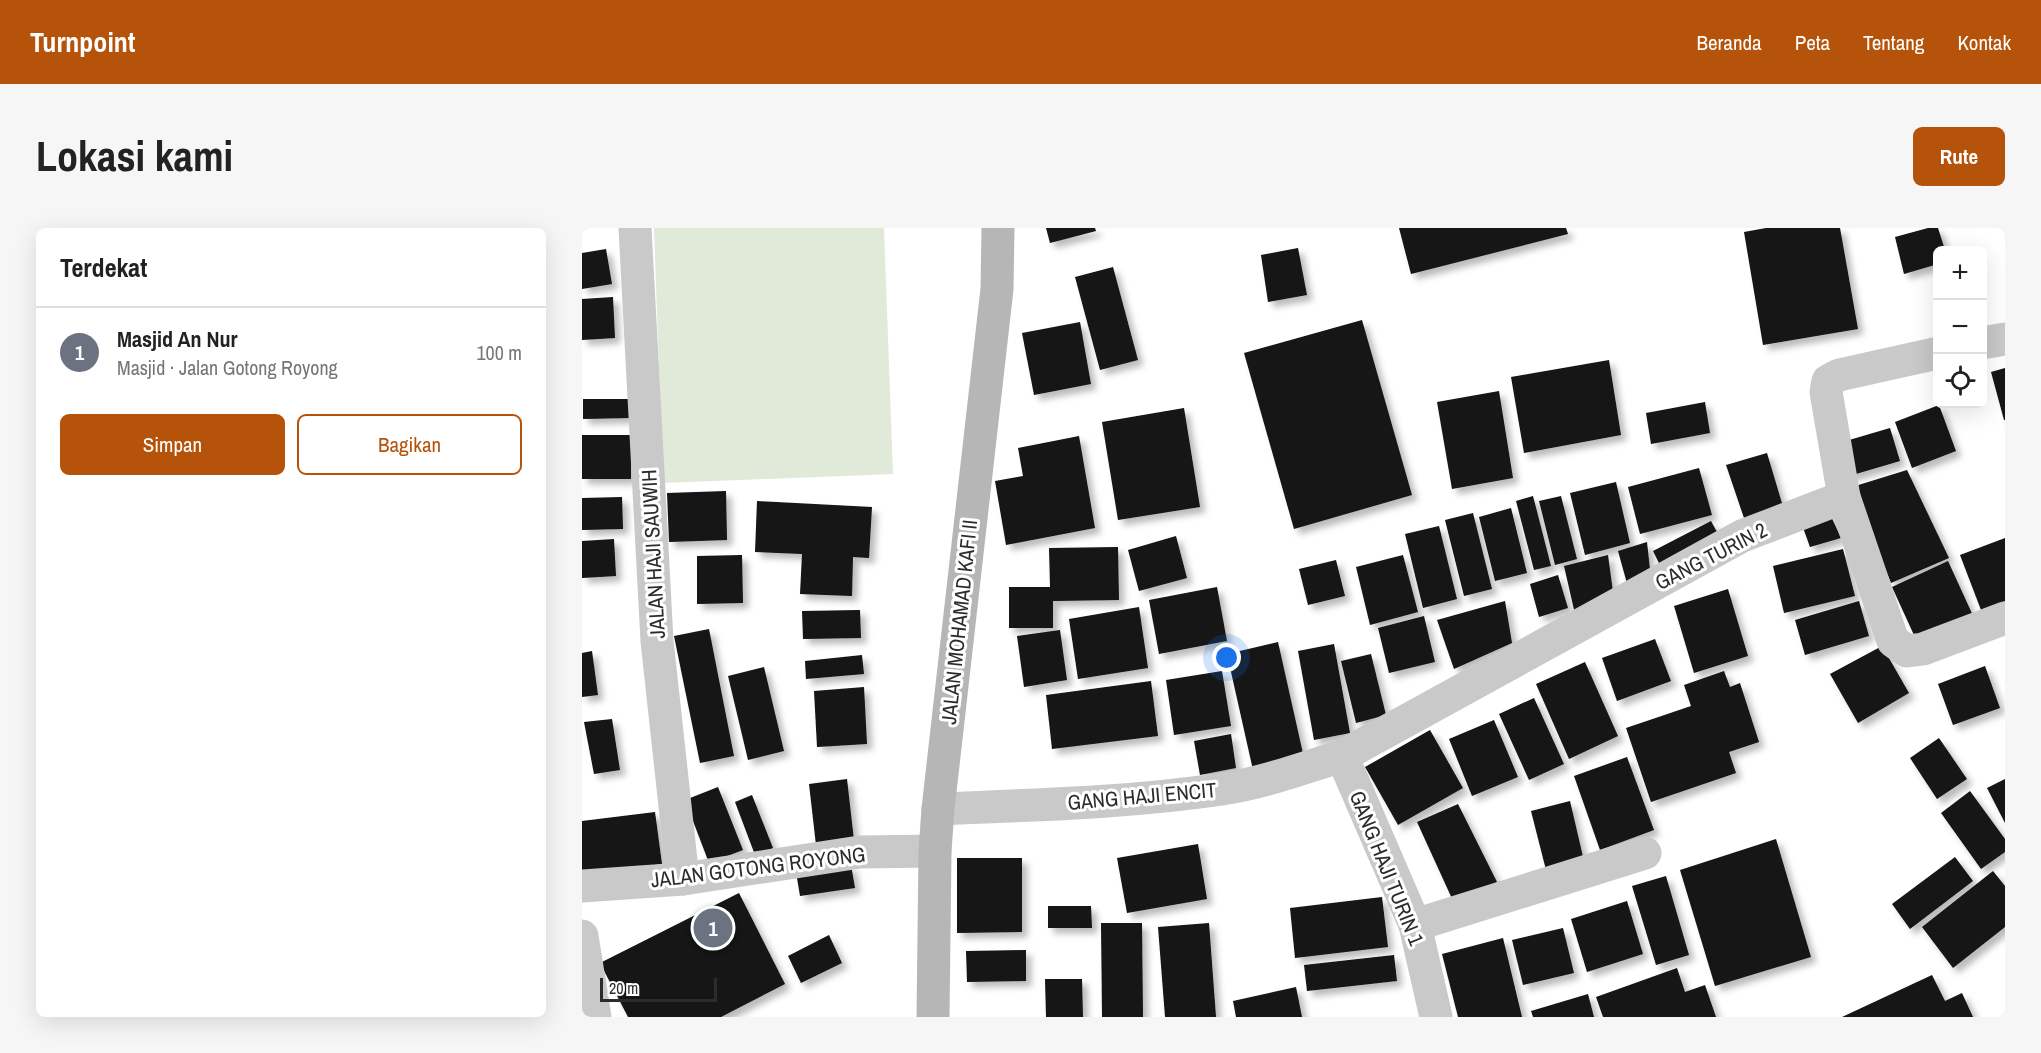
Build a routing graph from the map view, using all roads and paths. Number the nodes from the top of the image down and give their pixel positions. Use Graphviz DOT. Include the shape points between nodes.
graph roads {
  1 [pos="635,228"];
  2 [pos="998,228"];
  3 [pos="2005,339"];
  4 [pos="1987,342"];
  5 [pos="1934,354"];
  6 [pos="1844,497"];
  7 [pos="2005,618"];
  8 [pos="1342,756"];
  9 [pos="938,809"];
  10 [pos="921,851"];
  11 [pos="1645,853"];
  12 [pos="683,879"];
  13 [pos="582,886"];
  14 [pos="1414,925"];
  15 [pos="582,936"];
  16 [pos="596,1017"];
  17 [pos="933,1017"];
  18 [pos="1436,1017"];
  1 -- 12 [label="street, JALAN HAJI SAUWIH" via="657,641"];
  2 -- 9 [label="main road, JALAN MOHAMAD KAFI II" via="997,289"];
  3 -- 4 [label="street"];
  5 -- 6 [label="street" via="1839,375 1828,381 1826,392"];
  6 -- 7 [label="street" via="1893,641 1907,651 1923,649"];
  6 -- 8 [label="street, GANG TURIN 2" via="1742,536"];
  8 -- 9 [label="street, GANG HAJI ENCIT" via="1224,789 1105,802"];
  8 -- 14 [label="street, GANG HAJI TURIN 1"];
  9 -- 10 [label="main road, JALAN MOHAMAD KAFI II"];
  10 -- 12 [label="street, JALAN GOTONG ROYONG" via="860,852"];
  10 -- 17 [label="main road, JALAN MOHAMAD KAFI II"];
  11 -- 14 [label="street"];
  12 -- 13 [label="street, JALAN GOTONG ROYONG"];
  14 -- 18 [label="street, GANG HAJI TURIN 1"];
  15 -- 16 [label="street"];
}
